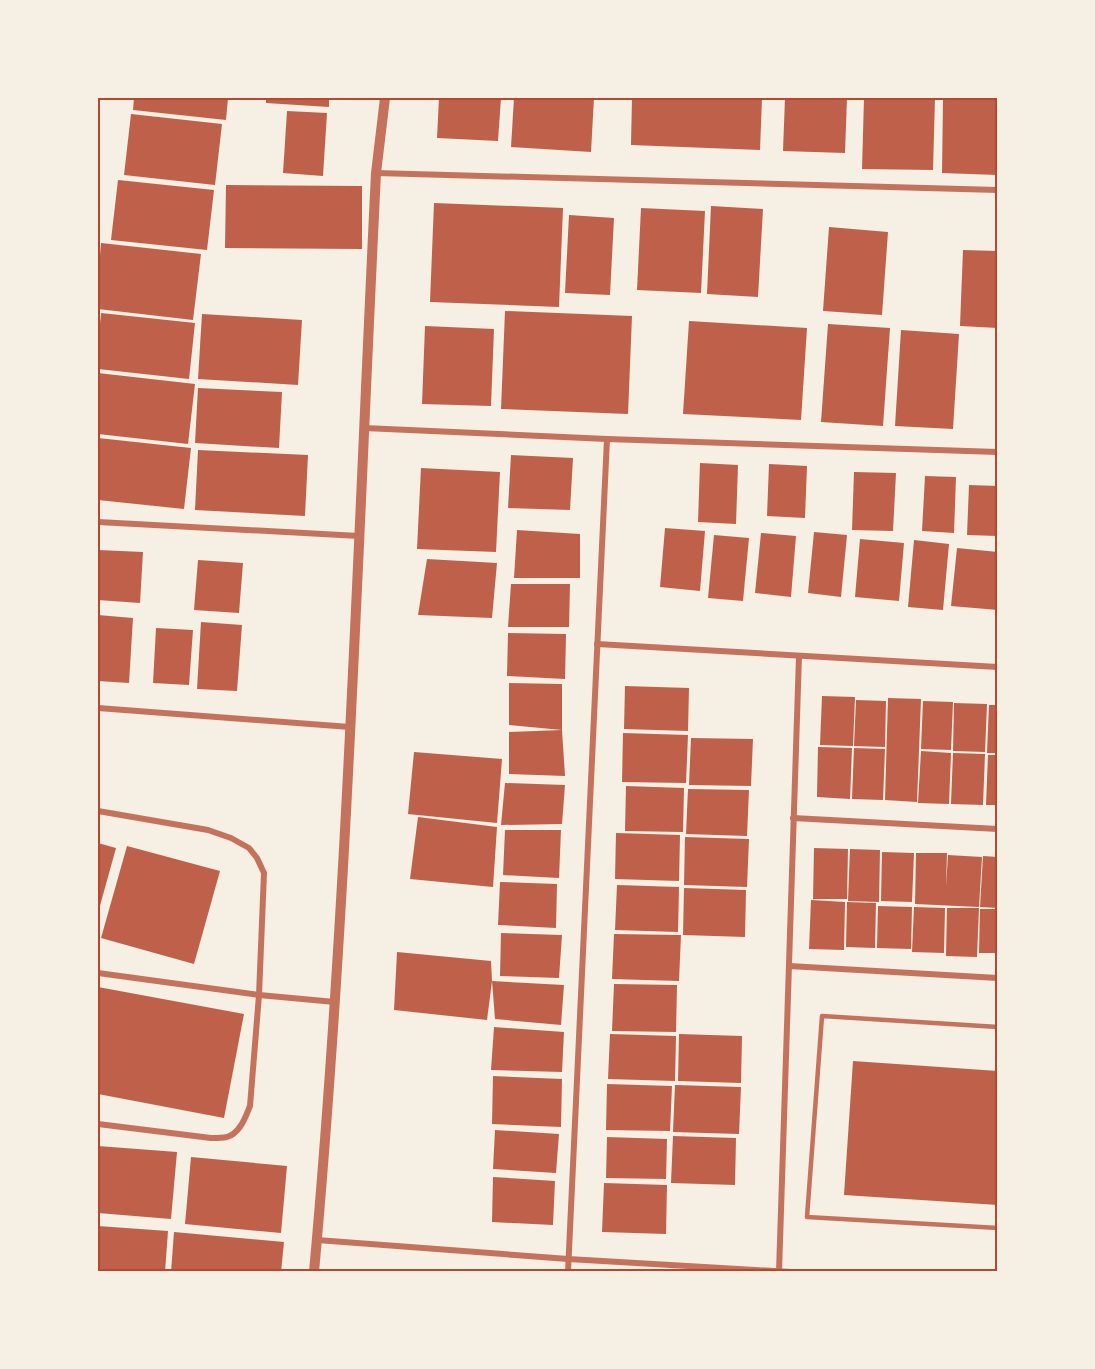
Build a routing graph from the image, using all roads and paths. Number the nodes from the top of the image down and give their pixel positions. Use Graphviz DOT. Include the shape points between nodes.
graph roads {
  1 [pos="385,98"];
  2 [pos="376,173"];
  3 [pos="998,190"];
  4 [pos="363,428"];
  5 [pos="607,439"];
  6 [pos="998,452"];
  7 [pos="98,522"];
  8 [pos="359,536"];
  9 [pos="597,644"];
  10 [pos="799,656"];
  11 [pos="998,667"];
  12 [pos="98,708"];
  13 [pos="350,727"];
  14 [pos="98,811"];
  15 [pos="794,818"];
  16 [pos="998,829"];
  17 [pos="789,966"];
  18 [pos="98,973"];
  19 [pos="998,978"];
  20 [pos="259,995"];
  21 [pos="335,1002"];
  22 [pos="998,1027"];
  23 [pos="98,1124"];
  24 [pos="998,1228"];
  25 [pos="317,1240"];
  26 [pos="568,1259"];
  27 [pos="779,1271"];
  28 [pos="314,1272"];
  29 [pos="568,1272"];
  30 [pos="791,1272"];
  1 -- 2 [label="street"];
  2 -- 3 [label="street"];
  2 -- 4 [label="street"];
  4 -- 5 [label="street"];
  4 -- 8 [label="street"];
  5 -- 6 [label="street"];
  5 -- 9 [label="street"];
  7 -- 8 [label="street"];
  8 -- 13 [label="street"];
  9 -- 10 [label="street"];
  9 -- 26 [label="street"];
  10 -- 11 [label="street"];
  10 -- 15 [label="street"];
  12 -- 13 [label="street"];
  13 -- 21 [label="street"];
  14 -- 20 [label="street" via="208,830 249,848 264,873"];
  15 -- 16 [label="street"];
  15 -- 17 [label="street"];
  17 -- 19 [label="street"];
  17 -- 27 [label="street"];
  18 -- 20 [label="street"];
  20 -- 21 [label="street"];
  20 -- 23 [label="street" via="250,1106 237,1130 227,1137 212,1138"];
  21 -- 25 [label="street"];
  22 -- 24 [label="lane" via="822,1016 807,1217"];
  25 -- 26 [label="street"];
  25 -- 28 [label="street"];
  26 -- 27 [label="street"];
  26 -- 29 [label="street"];
  27 -- 30 [label="street"];
}
